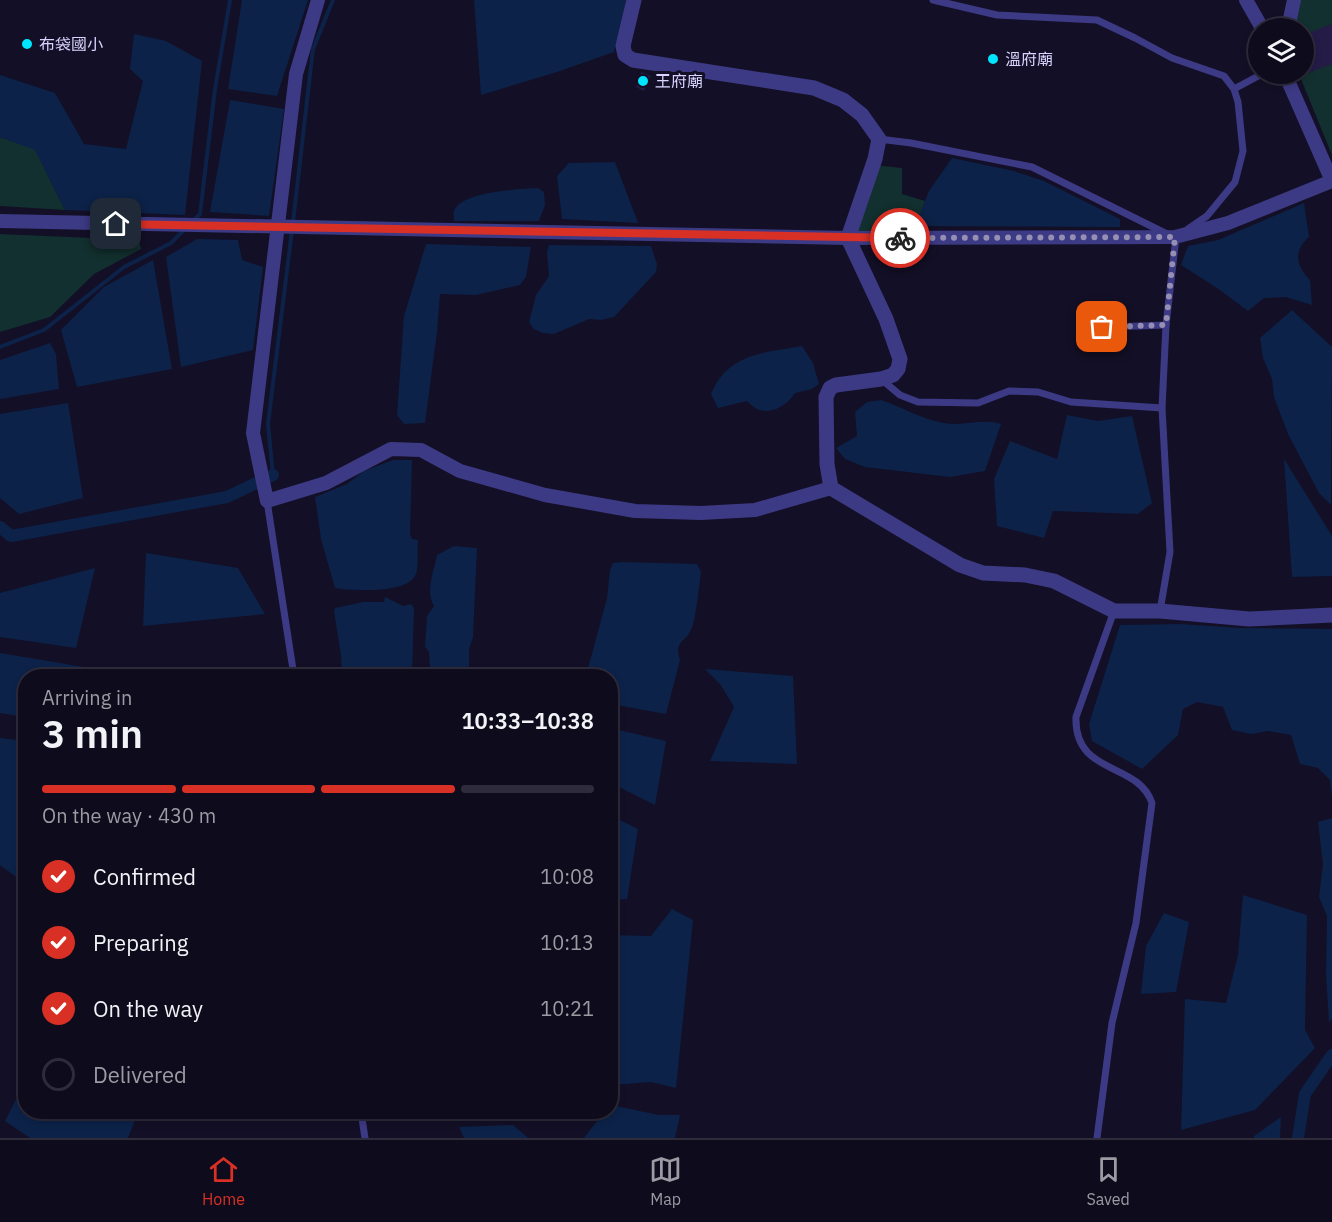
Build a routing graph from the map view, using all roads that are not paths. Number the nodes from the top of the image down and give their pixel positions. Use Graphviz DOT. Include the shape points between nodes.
graph roads {
  1 [pos="318,0"];
  2 [pos="634,0"];
  3 [pos="933,0"];
  4 [pos="1246,0"];
  5 [pos="1294,0"];
  6 [pos="1256,18"];
  7 [pos="1290,18"];
  8 [pos="1248,82"];
  9 [pos="1290,84"];
  10 [pos="1234,89"];
  11 [pos="879,139"];
  12 [pos="1332,181"];
  13 [pos="0,221"];
  14 [pos="279,228"];
  15 [pos="1175,237"];
  16 [pos="848,238"];
  17 [pos="1166,325"];
  18 [pos="1081,328"];
  19 [pos="881,379"];
  20 [pos="1162,408"];
  21 [pos="831,488"];
  22 [pos="267,501"];
  23 [pos="1114,611"];
  24 [pos="1160,611"];
  25 [pos="1332,615"];
  26 [pos="293,669"];
  27 [pos="363,1119"];
  28 [pos="365,1138"];
  29 [pos="1097,1138"];
  1 -- 14 [label="street" via="296,74"];
  2 -- 11 [label="street" via="624,55 633,60 814,88 843,99 862,115"];
  3 -- 10 [label="lane" via="997,15 1096,20 1173,58 1224,76"];
  4 -- 6 [label="street"];
  5 -- 7 [label="street"];
  8 -- 10 [label="lane"];
  9 -- 12 [label="street"];
  10 -- 15 [label="lane" via="1244,151 1235,182 1207,216"];
  11 -- 15 [label="lane" via="1032,167"];
  11 -- 16 [label="street"];
  12 -- 15 [label="street" via="1228,223"];
  13 -- 14 [label="street"];
  14 -- 16 [label="street"];
  14 -- 22 [label="street" via="254,433"];
  15 -- 16 [label="street"];
  15 -- 17 [label="lane"];
  16 -- 19 [label="street" via="900,359 894,375"];
  17 -- 18 [label="lane"];
  17 -- 20 [label="lane"];
  19 -- 20 [label="lane" via="900,395 918,402 978,403 1010,391 1038,392 1071,402"];
  19 -- 21 [label="street" via="830,388 826,397"];
  20 -- 24 [label="lane" via="1170,552"];
  21 -- 22 [label="street" via="755,510 635,511 545,495 460,471 421,450 391,449 326,483"];
  21 -- 23 [label="street" via="960,565 983,573 1054,581"];
  22 -- 26 [label="lane"];
  23 -- 24 [label="street"];
  23 -- 29 [label="lane" via="1076,717 1075,733 1082,748 1139,783 1152,803 1136,923 1112,1023"];
  24 -- 25 [label="street" via="1249,619"];
  27 -- 28 [label="lane"];
}
